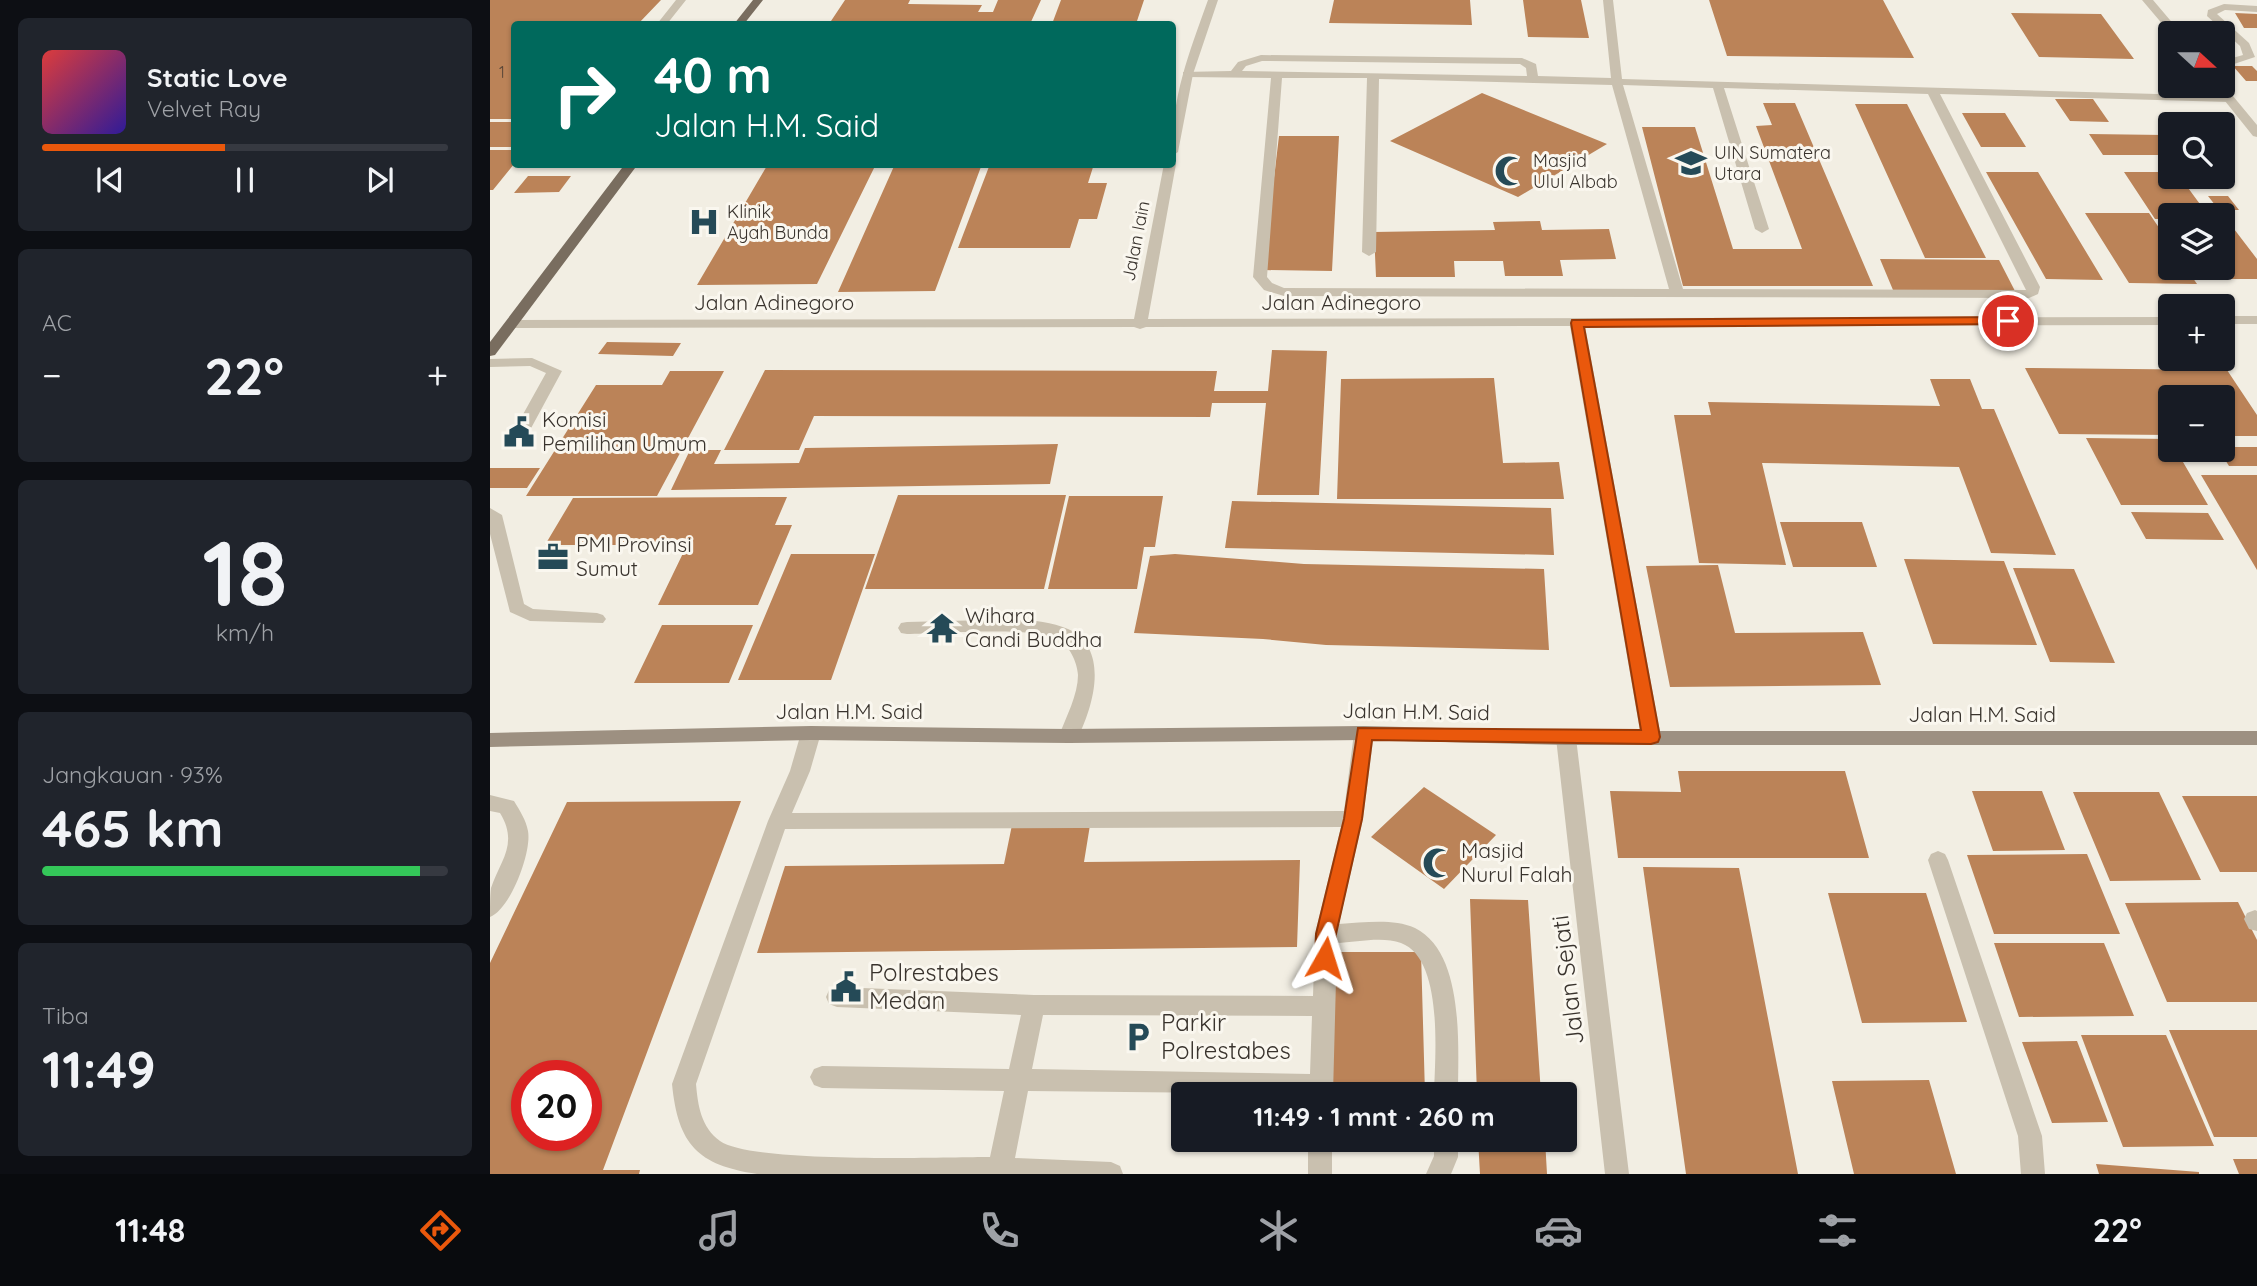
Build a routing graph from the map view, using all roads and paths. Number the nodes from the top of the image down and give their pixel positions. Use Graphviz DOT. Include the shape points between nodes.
graph roads {
  1 [pos="681,0"];
  2 [pos="758,0"];
  3 [pos="1213,0"];
  4 [pos="1608,0"];
  5 [pos="2147,0"];
  6 [pos="2257,9"];
  7 [pos="664,21"];
  8 [pos="741,21"];
  9 [pos="2165,21"];
  10 [pos="2251,45"];
  11 [pos="2235,61"];
  12 [pos="1187,74"];
  13 [pos="1234,74"];
  14 [pos="1276,74"];
  15 [pos="1373,75"];
  16 [pos="1533,81"];
  17 [pos="1617,83"];
  18 [pos="1718,86"];
  19 [pos="1933,92"];
  20 [pos="2229,99"];
  21 [pos="1176,131"];
  22 [pos="2257,133"];
  23 [pos="629,168"];
  24 [pos="1169,168"];
  25 [pos="1762,229"];
  26 [pos="1369,251"];
  27 [pos="1677,291"];
  28 [pos="2235,320"];
  29 [pos="2257,320"];
  30 [pos="2158,321"];
  31 [pos="1577,323"];
  32 [pos="512,324"];
  33 [pos="1140,325"];
  34 [pos="490,352"];
  35 [pos="490,363"];
  36 [pos="515,443"];
  37 [pos="490,513"];
  38 [pos="597,619"];
  39 [pos="907,628"];
  40 [pos="811,733"];
  41 [pos="1364,733"];
  42 [pos="1069,736"];
  43 [pos="1651,737"];
  44 [pos="1566,738"];
  45 [pos="2257,738"];
  46 [pos="490,740"];
  47 [pos="490,803"];
  48 [pos="1353,819"];
  49 [pos="778,821"];
  50 [pos="1938,860"];
  51 [pos="490,908"];
  52 [pos="1326,934"];
  53 [pos="837,997"];
  54 [pos="1034,1005"];
  55 [pos="1322,1006"];
  56 [pos="822,1077"];
  57 [pos="1019,1081"];
  58 [pos="1321,1082"];
  59 [pos="1446,1082"];
  60 [pos="1171,1086"];
  61 [pos="1320,1152"];
  62 [pos="1446,1152"];
  63 [pos="1000,1169"];
  64 [pos="1111,1174"];
  65 [pos="1320,1174"];
  66 [pos="1438,1174"];
  67 [pos="1617,1174"];
  68 [pos="2033,1174"];
  1 -- 7 [label="street"];
  2 -- 8 [label="main road"];
  3 -- 12 [label="street"];
  4 -- 17 [label="street"];
  5 -- 9 [label="street"];
  6 -- 10 [label="street" via="2224,7 2212,12"];
  10 -- 11 [label="street" via="2249,57"];
  12 -- 13 [label="street"];
  12 -- 21 [label="street"];
  13 -- 14 [label="street"];
  13 -- 16 [label="street" via="1242,64 1261,58 1522,61 1532,66"];
  14 -- 15 [label="street"];
  14 -- 27 [label="street" via="1260,277 1264,285 1284,292"];
  15 -- 16 [label="street"];
  15 -- 26 [label="street"];
  16 -- 17 [label="street"];
  17 -- 18 [label="street"];
  17 -- 27 [label="street"];
  18 -- 19 [label="street"];
  18 -- 25 [label="street"];
  19 -- 20 [label="street"];
  19 -- 27 [label="street" via="2033,291 2023,295"];
  20 -- 22 [label="street"];
  23 -- 32 [label="main road"];
  24 -- 33 [label="street, Jalan Iain"];
  28 -- 29 [label="street"];
  30 -- 31 [label="street, Jalan Adinegoro"];
  31 -- 33 [label="street, Jalan Adinegoro"];
  31 -- 43 [label="street"];
  32 -- 33 [label="street, Jalan Adinegoro"];
  32 -- 34 [label="main road"];
  35 -- 36 [label="street" via="532,362 555,371"];
  37 -- 38 [label="street" via="516,608 530,615"];
  39 -- 42 [label="street" via="1031,628 1063,634 1074,644 1087,676"];
  40 -- 42 [label="street, Jalan H.M. Said"];
  40 -- 46 [label="street, Jalan H.M. Said"];
  40 -- 49 [label="street"];
  41 -- 42 [label="street, Jalan H.M. Said"];
  41 -- 44 [label="street, Jalan H.M. Said"];
  41 -- 48 [label="street"];
  43 -- 44 [label="street, Jalan H.M. Said"];
  43 -- 45 [label="street, Jalan H.M. Said"];
  44 -- 67 [label="street, Jalan Sejati"];
  47 -- 51 [label="street" via="507,807 520,829 516,859"];
  48 -- 49 [label="street"];
  48 -- 52 [label="street"];
  49 -- 63 [label="street" via="684,1084 686,1114 700,1139 742,1164 805,1171"];
  50 -- 68 [label="street" via="2030,1136"];
  52 -- 55 [label="street"];
  52 -- 59 [label="street" via="1407,935 1426,950 1435,962 1443,998"];
  53 -- 54 [label="street"];
  54 -- 55 [label="street"];
  54 -- 57 [label="street"];
  55 -- 58 [label="street"];
  56 -- 57 [label="street"];
  57 -- 60 [label="street"];
  57 -- 63 [label="street"];
  61 -- 65 [label="street"];
  62 -- 66 [label="street"];
  63 -- 64 [label="street"];
}
